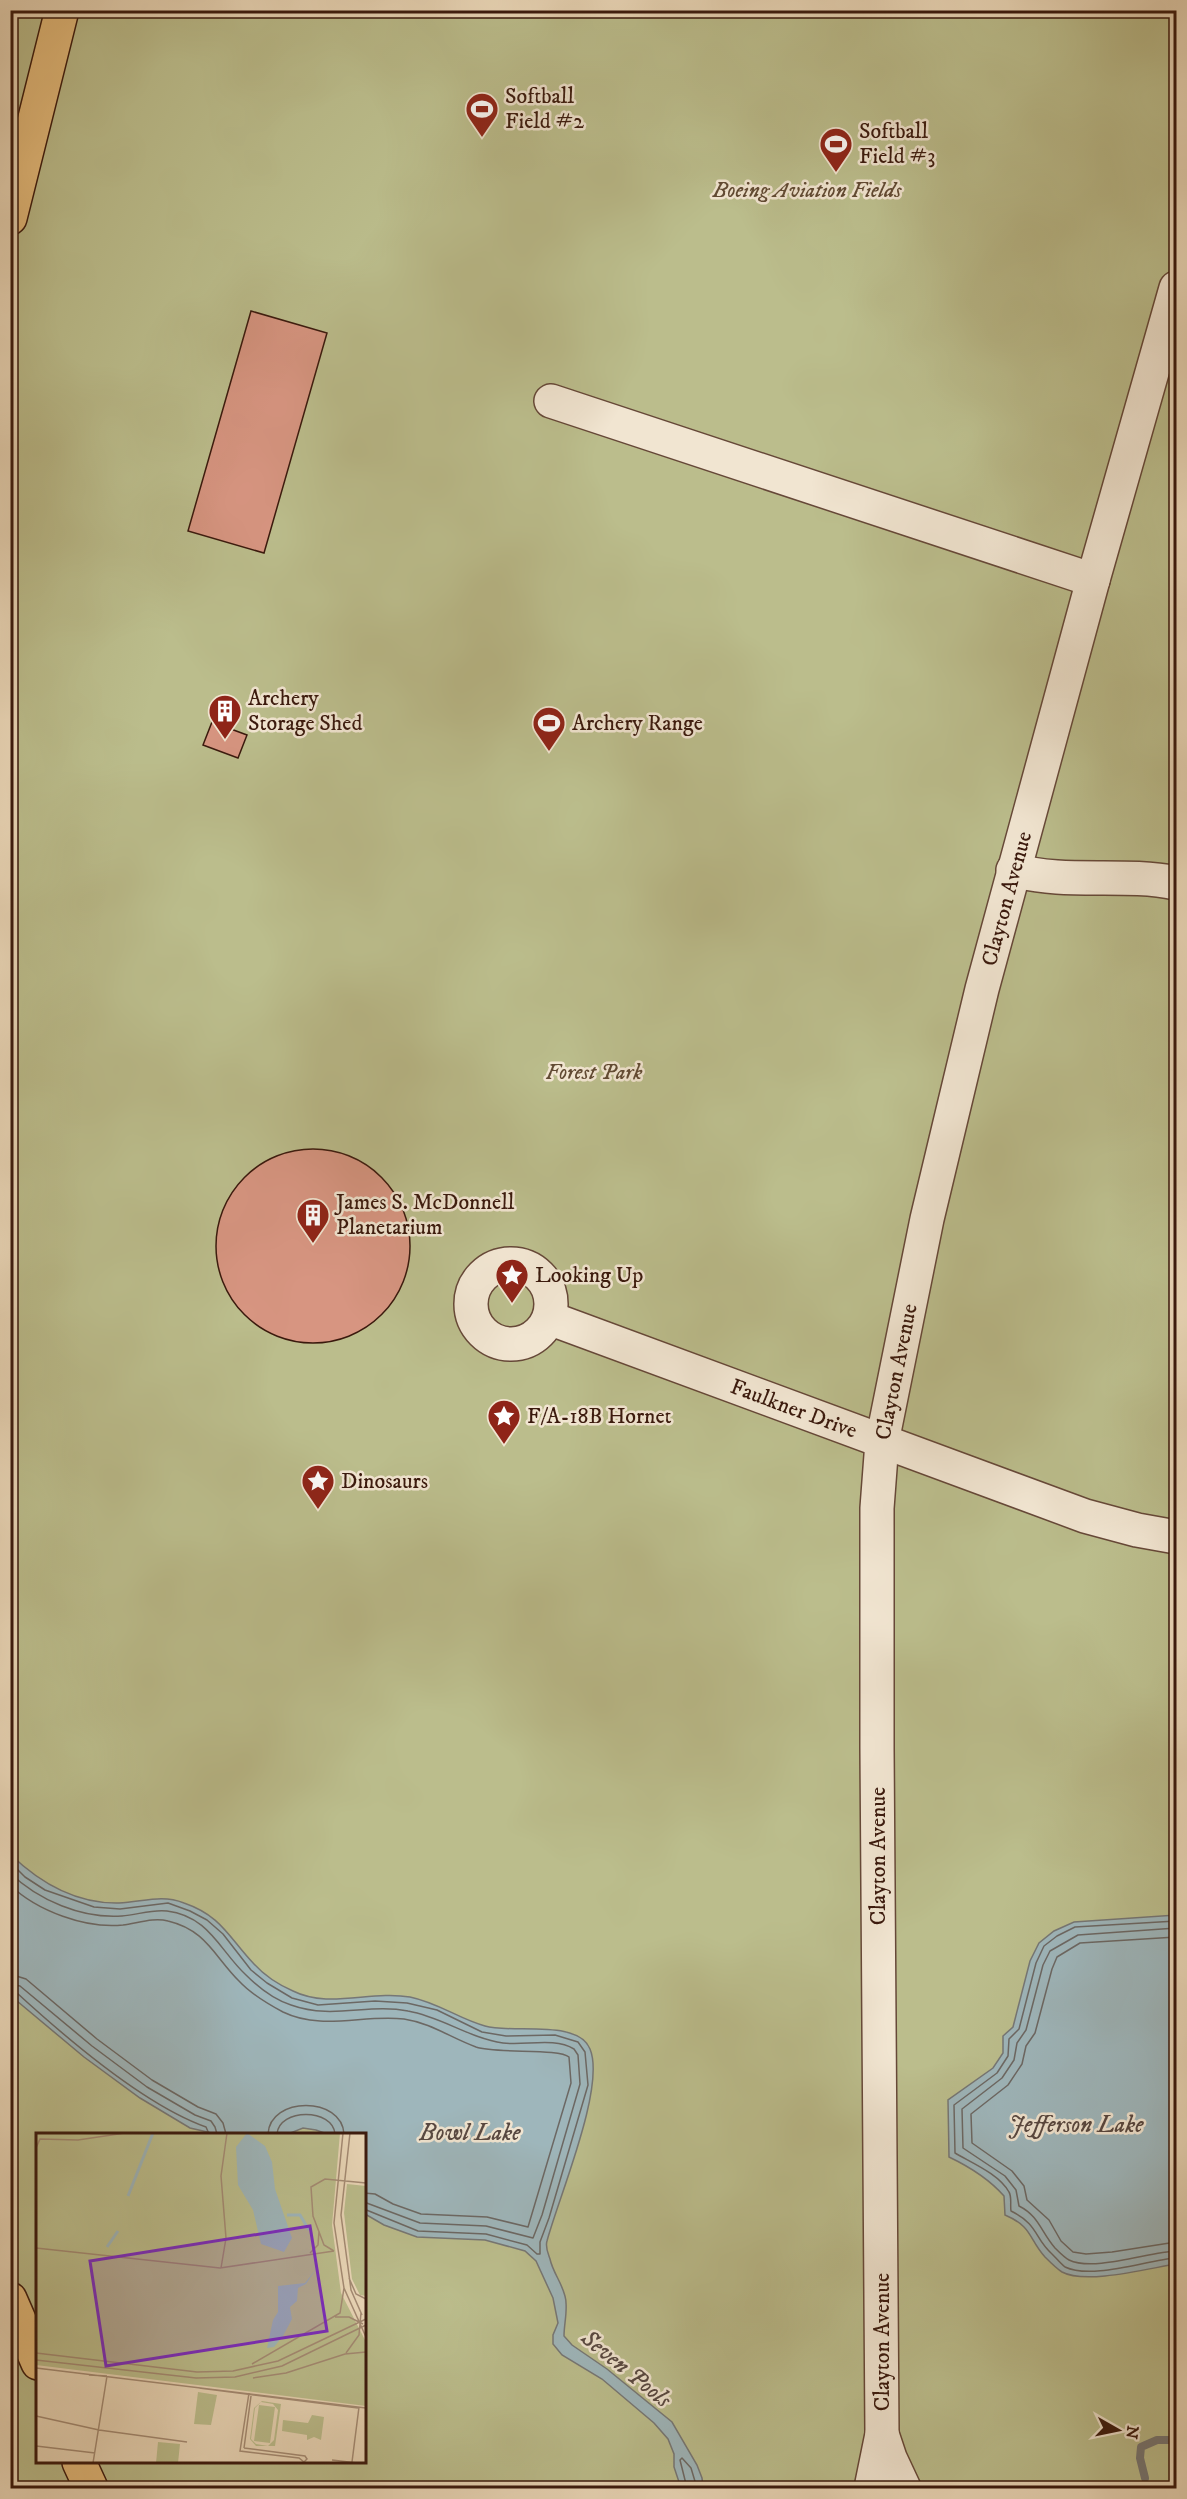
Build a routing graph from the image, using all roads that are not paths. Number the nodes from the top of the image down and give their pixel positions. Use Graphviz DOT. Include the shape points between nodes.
graph roads {
  1 [pos="62,10"];
  2 [pos="10,218"];
  3 [pos="1176,288"];
  4 [pos="551,401"];
  5 [pos="1093,580"];
  6 [pos="1013,870"];
  7 [pos="1176,883"];
  8 [pos="549,1318"];
  9 [pos="882,1442"];
  10 [pos="1176,1537"];
  11 [pos="10,2299"];
  12 [pos="36,2358"];
  13 [pos="882,2434"];
  14 [pos="80,2463"];
  15 [pos="91,2488"];
  16 [pos="871,2488"];
  17 [pos="904,2488"];
  1 -- 2 [label="highway"];
  3 -- 5 [label="street, Clayton Avenue"];
  4 -- 5 [label="street"];
  5 -- 6 [label="street, Clayton Avenue"];
  6 -- 7 [label="street" via="1047,878 1152,879"];
  6 -- 9 [label="street, Clayton Avenue" via="951,1113"];
  8 -- 9 [label="street, Faulkner Drive"];
  9 -- 10 [label="street, Faulkner Drive" via="1085,1516"];
  9 -- 13 [label="street, Clayton Avenue" via="877,1508 877,1748"];
  11 -- 12 [label="highway"];
  13 -- 16 [label="street, Clayton Avenue"];
  13 -- 17 [label="street"];
  14 -- 15 [label="highway"];
}
